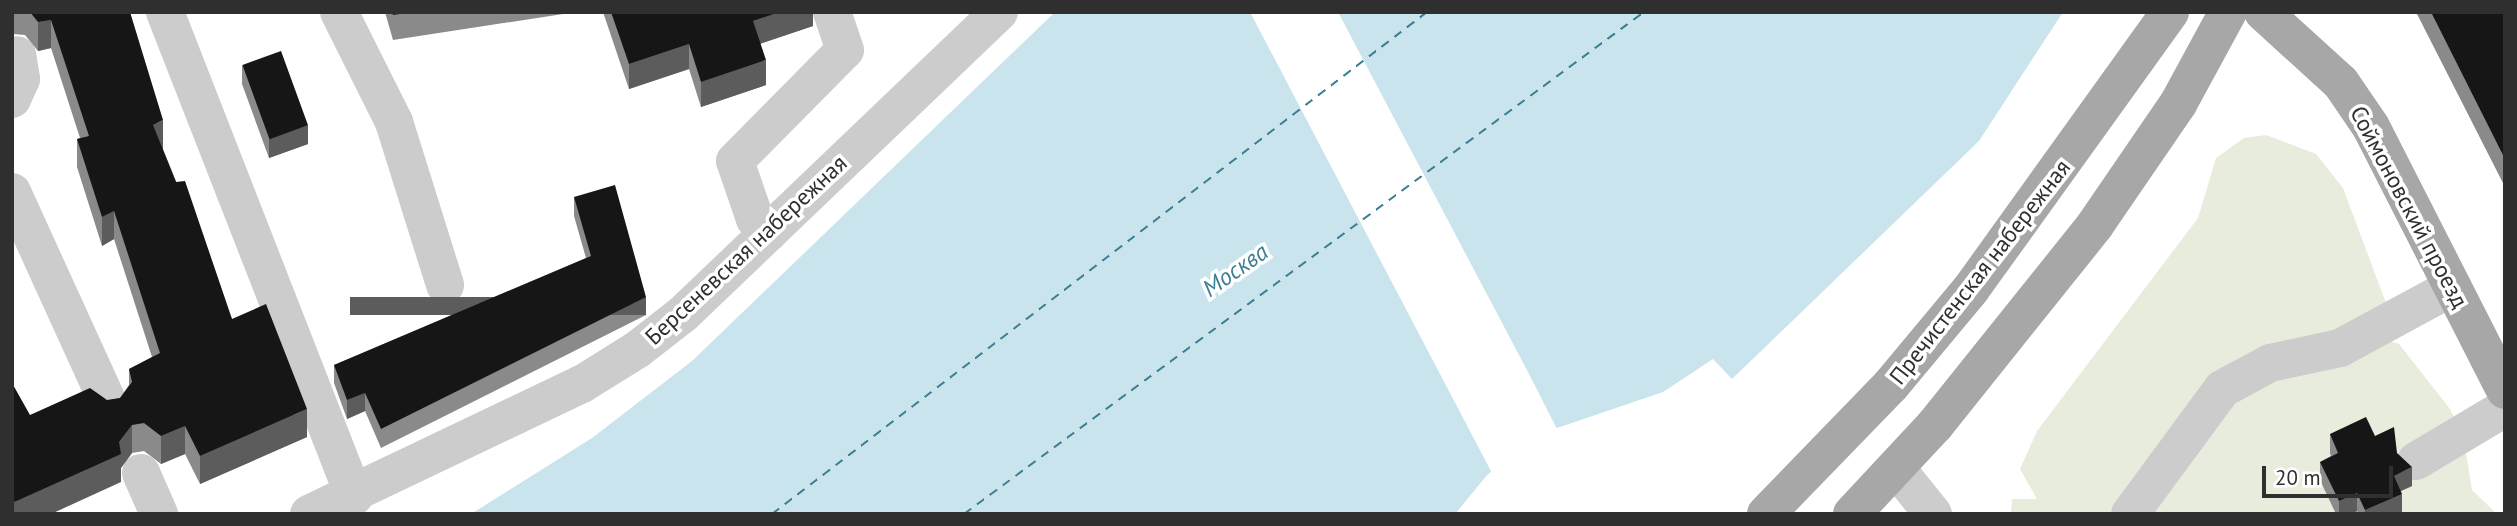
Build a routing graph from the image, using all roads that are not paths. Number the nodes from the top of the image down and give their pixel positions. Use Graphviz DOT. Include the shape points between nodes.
graph roads {
  1 [pos="165,12"];
  2 [pos="339,12"];
  3 [pos="832,12"];
  4 [pos="999,12"];
  5 [pos="2170,12"];
  6 [pos="2228,12"];
  7 [pos="2263,12"];
  8 [pos="17,55"];
  9 [pos="12,99"];
  10 [pos="12,192"];
  11 [pos="768,233"];
  12 [pos="445,285"];
  13 [pos="2453,287"];
  14 [pos="2505,390"];
  15 [pos="110,407"];
  16 [pos="2505,408"];
  17 [pos="2416,461"];
  18 [pos="1896,468"];
  19 [pos="141,473"];
  20 [pos="354,496"];
  21 [pos="159,514"];
  22 [pos="309,514"];
  23 [pos="1766,514"];
  24 [pos="1852,514"];
  25 [pos="1933,514"];
  26 [pos="2130,514"];
  1 -- 20 [label="street"];
  2 -- 12 [label="street" via="394,122"];
  3 -- 11 [label="street" via="845,50 735,161 755,219"];
  4 -- 11 [label="street, Берсеневская набережная"];
  5 -- 23 [label="main road, Пречистенская набережная" via="1971,289 1891,385"];
  6 -- 18 [label="main road" via="2178,104 2095,225"];
  7 -- 13 [label="main road, Соймоновский проезд" via="2341,83 2371,127"];
  8 -- 9 [label="street" via="21,79"];
  10 -- 15 [label="street"];
  11 -- 20 [label="street, Берсеневская набережная" via="638,349 582,384"];
  13 -- 14 [label="main road, Соймоновский проезд"];
  13 -- 26 [label="street" via="2340,348 2270,363 2222,388"];
  16 -- 17 [label="street"];
  18 -- 24 [label="main road"];
  18 -- 25 [label="street"];
  19 -- 21 [label="street"];
  20 -- 22 [label="street, Берсеневская набережная"];
}
